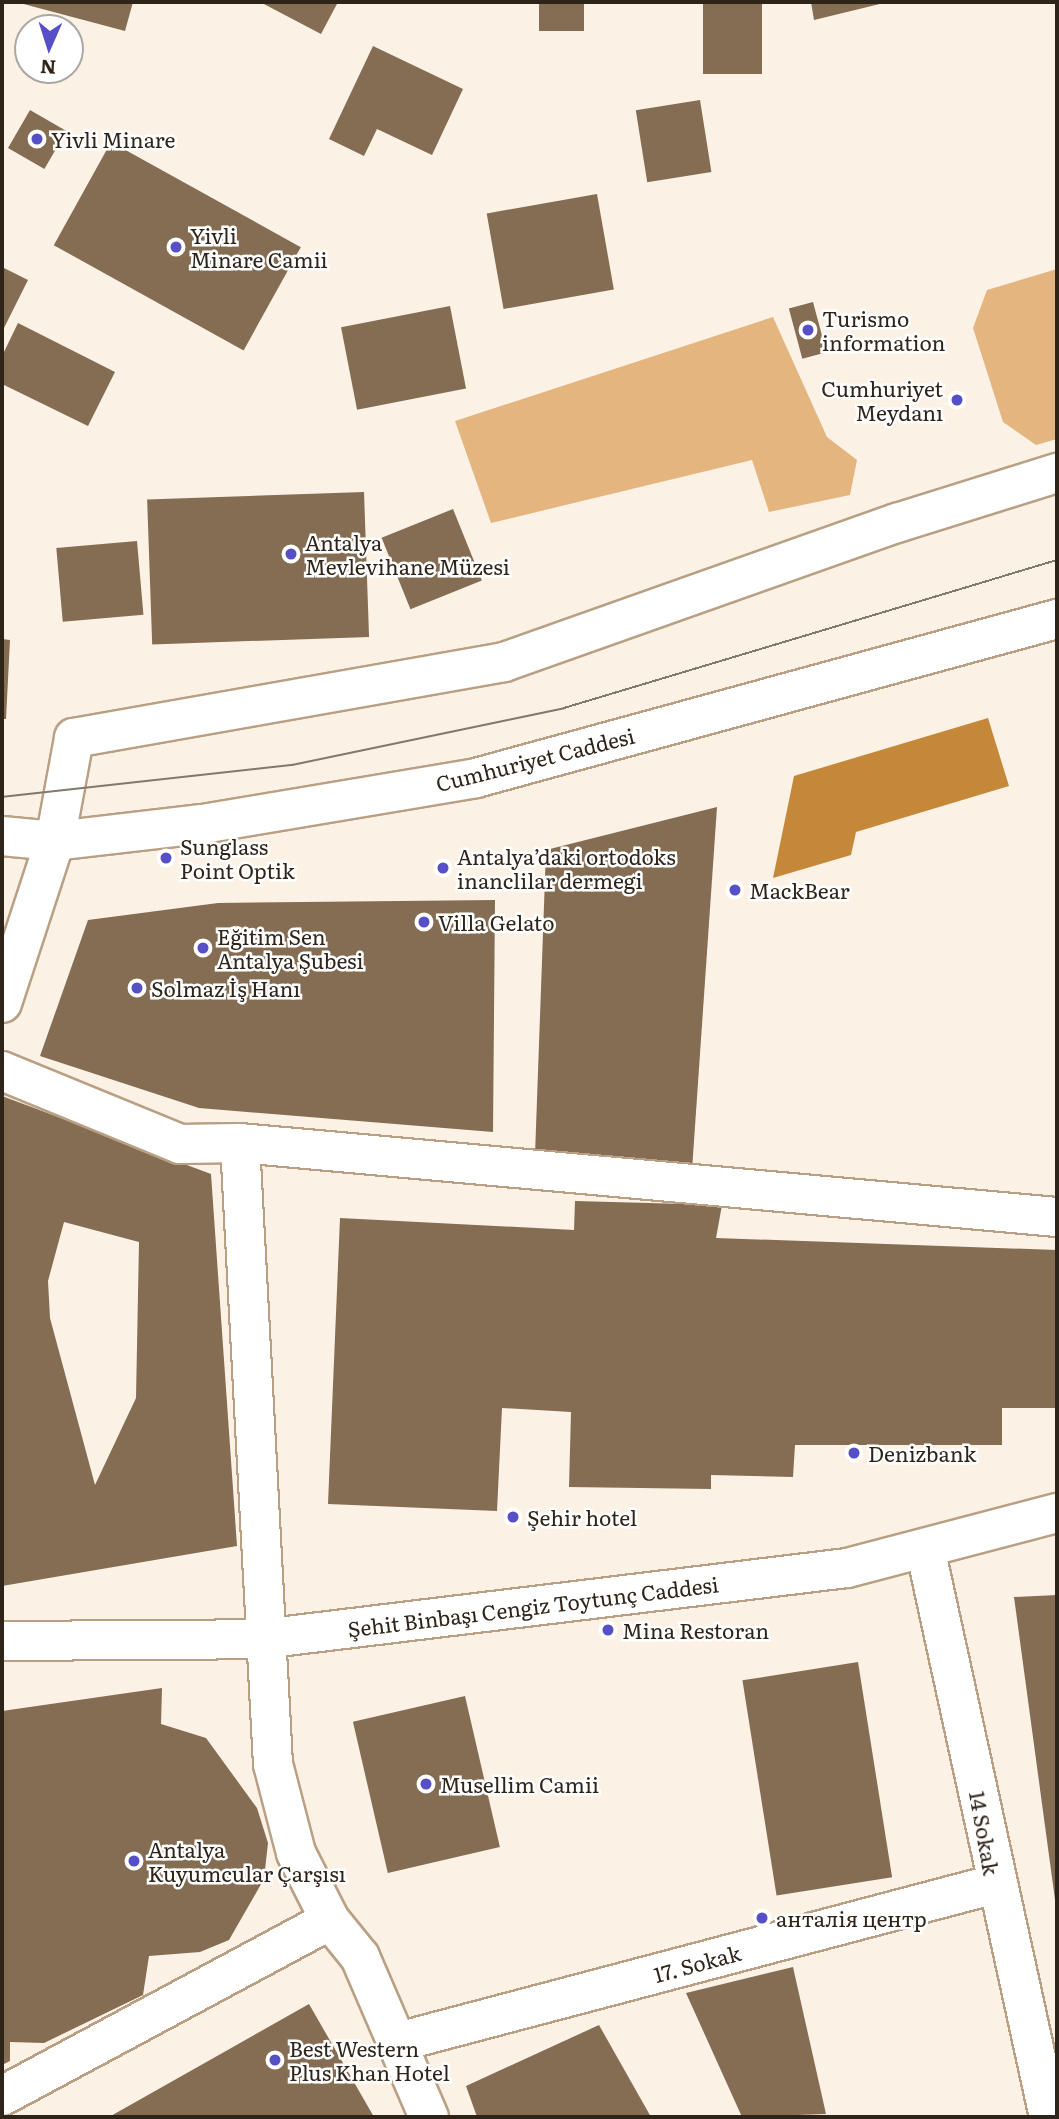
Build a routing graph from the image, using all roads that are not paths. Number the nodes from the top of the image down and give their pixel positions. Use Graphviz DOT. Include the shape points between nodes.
graph roads {
  1 [pos="1057,473"];
  2 [pos="1057,619"];
  3 [pos="2,836"];
  4 [pos="55,841"];
  5 [pos="2,1003"];
  6 [pos="2,1071"];
  7 [pos="240,1143"];
  8 [pos="1057,1217"];
  9 [pos="1057,1513"];
  10 [pos="925,1548"];
  11 [pos="262,1639"];
  12 [pos="2,1641"];
  13 [pos="995,1885"];
  14 [pos="330,1920"];
  15 [pos="398,2042"];
  16 [pos="1045,2050"];
  17 [pos="2,2096"];
  18 [pos="429,2117"];
  19 [pos="1049,2117"];
  1 -- 4 [label="street" via="897,523 504,662 74,738"];
  2 -- 4 [label="street, Cumhuriyet Caddesi" via="476,778 202,824"];
  3 -- 4 [label="street, Cumhuriyet Caddesi"];
  4 -- 5 [label="street"];
  6 -- 7 [label="street" via="180,1144"];
  7 -- 8 [label="street"];
  7 -- 11 [label="street"];
  9 -- 10 [label="street, Şehit Binbaşı Cengiz Toytunç Caddesi"];
  10 -- 11 [label="street, Şehit Binbaşı Cengiz Toytunç Caddesi" via="847,1568"];
  10 -- 13 [label="street, 14 Sokak" via="956,1675"];
  11 -- 12 [label="street, Şehit Binbaşı Cengiz Toytunç Caddesi"];
  11 -- 14 [label="street" via="273,1765 296,1853"];
  13 -- 15 [label="street, 17. Sokak"];
  13 -- 16 [label="street, 14 Sokak"];
  14 -- 15 [label="street" via="360,1958"];
  14 -- 17 [label="street"];
  15 -- 18 [label="street"];
  16 -- 19 [label="street, 14 Sokak"];
}
